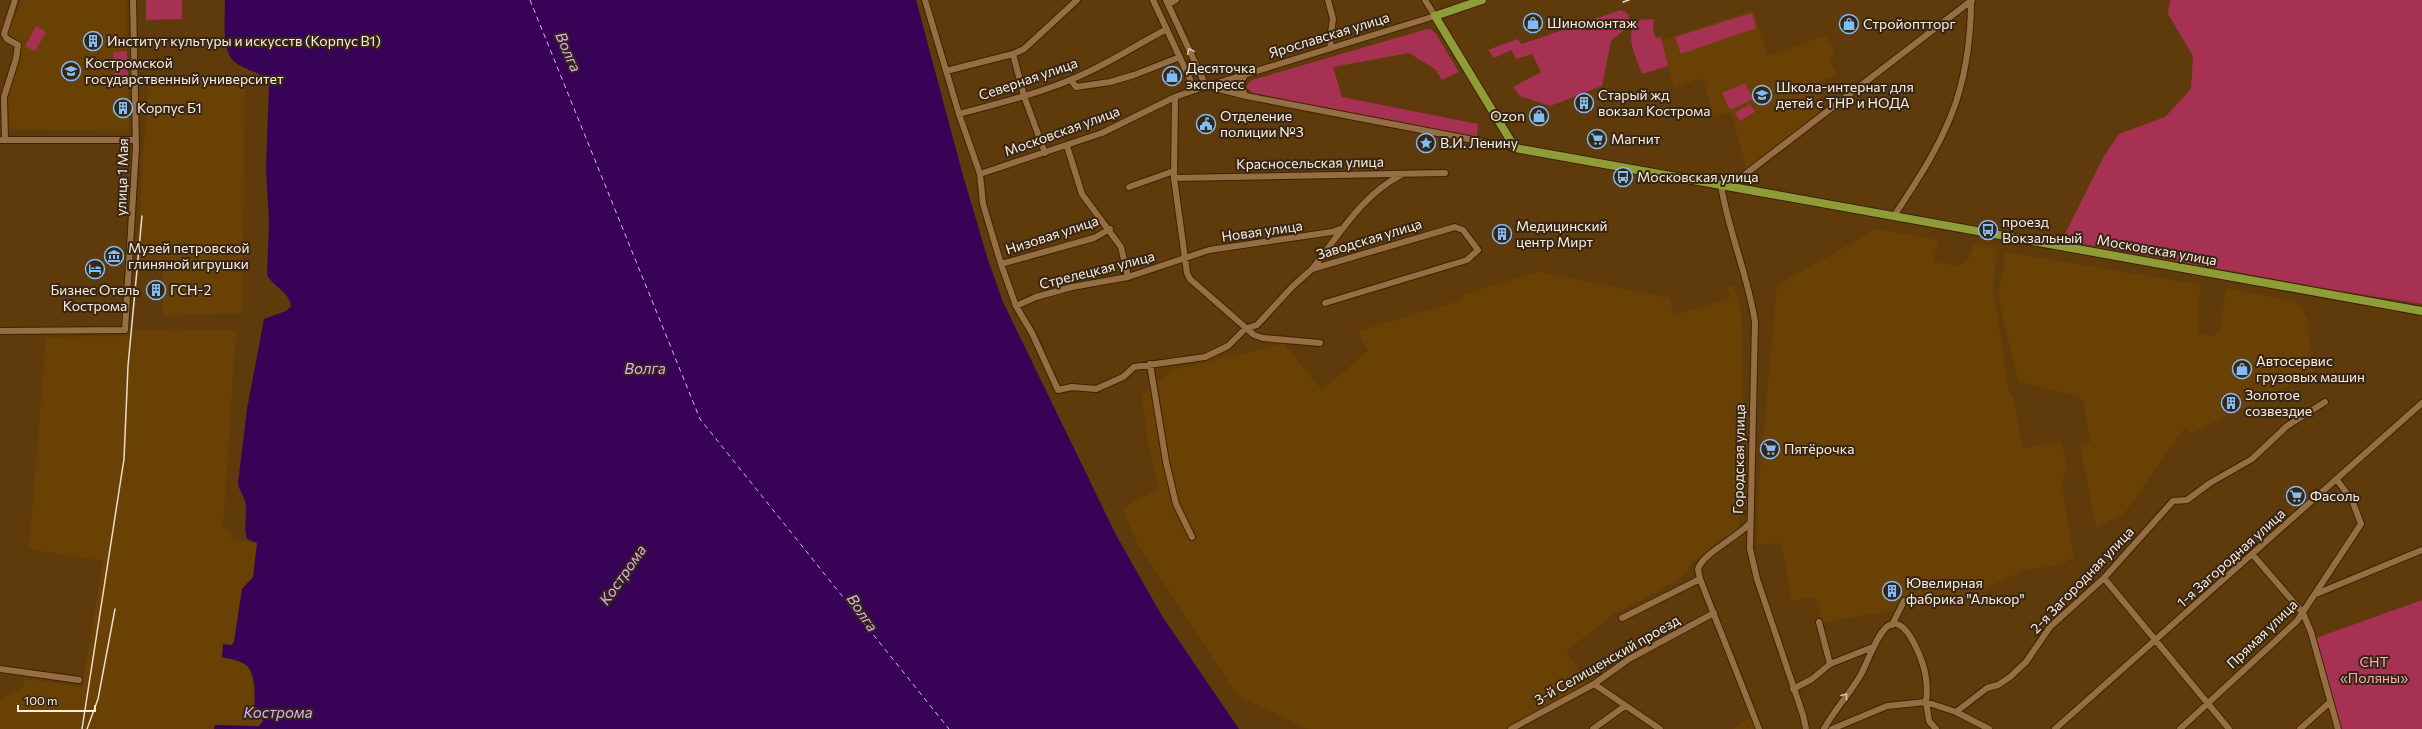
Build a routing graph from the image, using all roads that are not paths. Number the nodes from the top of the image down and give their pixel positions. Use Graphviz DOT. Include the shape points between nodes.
graph roads {
  1 [pos="15,0"];
  2 [pos="133,0"];
  3 [pos="925,0"];
  4 [pos="1077,0"];
  5 [pos="1153,0"];
  6 [pos="1176,0"];
  7 [pos="1328,0"];
  8 [pos="1425,0"];
  9 [pos="1482,0"];
  10 [pos="1972,1"];
  11 [pos="1167,2"];
  12 [pos="1435,16"];
  13 [pos="1167,29"];
  14 [pos="1332,48"];
  15 [pos="1013,54"];
  16 [pos="1180,57"];
  17 [pos="946,71"];
  18 [pos="1246,74"];
  19 [pos="1071,80"];
  20 [pos="1206,86"];
  21 [pos="1195,90"];
  22 [pos="1024,96"];
  23 [pos="1246,96"];
  24 [pos="1175,97"];
  25 [pos="959,114"];
  26 [pos="2,140"];
  27 [pos="136,140"];
  28 [pos="1067,146"];
  29 [pos="1515,148"];
  30 [pos="1045,153"];
  31 [pos="1446,173"];
  32 [pos="980,174"];
  33 [pos="1403,174"];
  34 [pos="1174,175"];
  35 [pos="1721,185"];
  36 [pos="1730,186"];
  37 [pos="1128,187"];
  38 [pos="1894,216"];
  39 [pos="1343,228"];
  40 [pos="1110,229"];
  41 [pos="1184,259"];
  42 [pos="1001,264"];
  43 [pos="1312,269"];
  44 [pos="1128,277"];
  45 [pos="1325,303"];
  46 [pos="1016,306"];
  47 [pos="2422,311"];
  48 [pos="1245,329"];
  49 [pos="0,331"];
  50 [pos="1320,343"];
  51 [pos="1150,364"];
  52 [pos="2325,402"];
  53 [pos="2422,403"];
  54 [pos="2337,480"];
  55 [pos="1750,523"];
  56 [pos="1192,537"];
  57 [pos="2422,550"];
  58 [pos="2253,555"];
  59 [pos="2104,578"];
  60 [pos="1700,579"];
  61 [pos="2316,594"];
  62 [pos="1904,602"];
  63 [pos="1714,613"];
  64 [pos="2303,613"];
  65 [pos="1622,618"];
  66 [pos="1820,622"];
  67 [pos="1892,625"];
  68 [pos="2157,640"];
  69 [pos="1873,647"];
  70 [pos="1830,664"];
  71 [pos="0,669"];
  72 [pos="79,680"];
  73 [pos="1594,684"];
  74 [pos="1793,689"];
  75 [pos="1926,702"];
  76 [pos="2330,702"];
  77 [pos="2207,703"];
  78 [pos="1625,706"];
  79 [pos="1956,712"];
  80 [pos="1511,729"];
  81 [pos="1593,729"];
  82 [pos="1660,729"];
  83 [pos="1759,729"];
  84 [pos="1806,729"];
  85 [pos="1824,729"];
  86 [pos="1832,729"];
  87 [pos="1936,729"];
  88 [pos="1988,729"];
  89 [pos="2055,729"];
  90 [pos="2180,729"];
  91 [pos="2229,729"];
  92 [pos="2300,729"];
  93 [pos="2338,729"];
  1 -- 26 [label="street" via="4,34 7,39 18,45 4,97"];
  2 -- 27 [label="street, улица 1 Мая"];
  3 -- 17 [label="street"];
  4 -- 15 [label="street" via="1033,42"];
  5 -- 13 [label="street"];
  6 -- 11 [label="street"];
  7 -- 14 [label="street" via="1333,19 1330,40"];
  8 -- 12 [label="street"];
  9 -- 12 [label="main road, Ярославская улица"];
  10 -- 36 [label="street"];
  10 -- 38 [label="street" via="1960,87 1951,118 1915,184"];
  20 -- 11 [label="street, one-way"];
  12 -- 14 [label="street, Ярославская улица"];
  12 -- 29 [label="main road"];
  13 -- 16 [label="street"];
  13 -- 19 [label="street, Северная улица" via="1115,59"];
  14 -- 18 [label="street, Ярославская улица"];
  15 -- 17 [label="street"];
  15 -- 22 [label="street"];
  16 -- 19 [label="street" via="1134,75 1084,88 1076,88"];
  16 -- 21 [label="street"];
  17 -- 25 [label="street"];
  18 -- 20 [label="street, Ярославская улица"];
  18 -- 23 [label="street" via="1240,86"];
  19 -- 22 [label="street, Северная улица"];
  20 -- 21 [label="street, Московская улица"];
  20 -- 23 [label="street, Московская улица"];
  21 -- 24 [label="street, Московская улица"];
  22 -- 25 [label="street, Северная улица"];
  22 -- 30 [label="street"];
  23 -- 29 [label="street, Московская улица"];
  24 -- 28 [label="street, Московская улица" via="1102,133"];
  24 -- 34 [label="street"];
  25 -- 32 [label="street"];
  26 -- 27 [label="street"];
  27 -- 49 [label="street, улица 1 Мая" via="132,247 125,330"];
  28 -- 30 [label="street, Московская улица"];
  28 -- 40 [label="street" via="1082,194"];
  29 -- 35 [label="main road, Московская улица"];
  30 -- 32 [label="street, Московская улица"];
  31 -- 33 [label="street, Красносельская улица"];
  32 -- 42 [label="street" via="983,204"];
  33 -- 34 [label="street, Красносельская улица"];
  33 -- 39 [label="street" via="1385,184"];
  34 -- 37 [label="street, Красносельская улица"];
  34 -- 41 [label="street"];
  35 -- 36 [label="main road, Московская улица"];
  35 -- 55 [label="street, Городская улица" via="1751,295 1754,322"];
  36 -- 38 [label="main road, Московская улица"];
  38 -- 47 [label="main road, Московская улица"];
  39 -- 41 [label="street, Новая улица" via="1332,232 1209,250"];
  39 -- 43 [label="street"];
  40 -- 42 [label="street, Низовая улица" via="1094,238"];
  40 -- 44 [label="street" via="1122,247"];
  41 -- 44 [label="street, Стрелецкая улица"];
  41 -- 48 [label="street" via="1190,280"];
  42 -- 46 [label="street"];
  43 -- 45 [label="street, Заводская улица" via="1455,227 1462,230 1478,250 1467,260"];
  43 -- 48 [label="street, Заводская улица" via="1257,325"];
  44 -- 46 [label="street, Стрелецкая улица" via="1072,287 1036,297"];
  46 -- 51 [label="street, Заводская улица" via="1032,333 1058,390 1072,387 1096,389 1123,377 1134,367"];
  48 -- 50 [label="street" via="1264,338"];
  48 -- 51 [label="street, Заводская улица" via="1228,346 1205,357"];
  51 -- 56 [label="street" via="1166,462 1176,504"];
  52 -- 59 [label="street, 2-я Загородная улица" via="2287,426 2252,459 2210,483 2187,500 2173,501"];
  53 -- 54 [label="street, 1-я Загородная улица"];
  54 -- 58 [label="street, 1-я Загородная улица"];
  54 -- 61 [label="street, Прямая улица" via="2352,500 2361,524"];
  55 -- 60 [label="street" via="1741,533 1699,564"];
  55 -- 74 [label="street, Городская улица" via="1750,548 1757,579"];
  57 -- 61 [label="street"];
  58 -- 64 [label="street"];
  58 -- 68 [label="street, 1-я Загородная улица"];
  59 -- 68 [label="street"];
  59 -- 79 [label="street, 2-я Загородная улица" via="2050,628 2026,662 2010,677 1998,685 1987,688"];
  60 -- 63 [label="street"];
  60 -- 65 [label="street"];
  61 -- 64 [label="street, Прямая улица"];
  62 -- 67 [label="street"];
  63 -- 73 [label="street, 3-й Селищенский проезд" via="1629,659"];
  63 -- 83 [label="street"];
  64 -- 76 [label="street" via="2311,632"];
  64 -- 77 [label="street, Прямая улица"];
  66 -- 70 [label="street"];
  67 -- 69 [label="street" via="1883,630"];
  67 -- 75 [label="street" via="1909,634 1922,659 1928,680"];
  68 -- 77 [label="street"];
  68 -- 89 [label="street, 1-я Загородная улица"];
  69 -- 70 [label="street"];
  85 -- 69 [label="street, one-way" via="1833,712 1862,675"];
  70 -- 74 [label="street" via="1812,679"];
  71 -- 72 [label="street"];
  73 -- 78 [label="street"];
  73 -- 80 [label="street, 3-й Селищенский проезд"];
  74 -- 84 [label="street, Городская улица"];
  75 -- 79 [label="street"];
  75 -- 86 [label="street" via="1887,706"];
  75 -- 87 [label="street" via="1929,721"];
  76 -- 92 [label="street"];
  76 -- 93 [label="street"];
  77 -- 90 [label="street, Прямая улица"];
  77 -- 91 [label="street"];
  78 -- 81 [label="street"];
  78 -- 82 [label="street"];
  79 -- 88 [label="street"];
}
